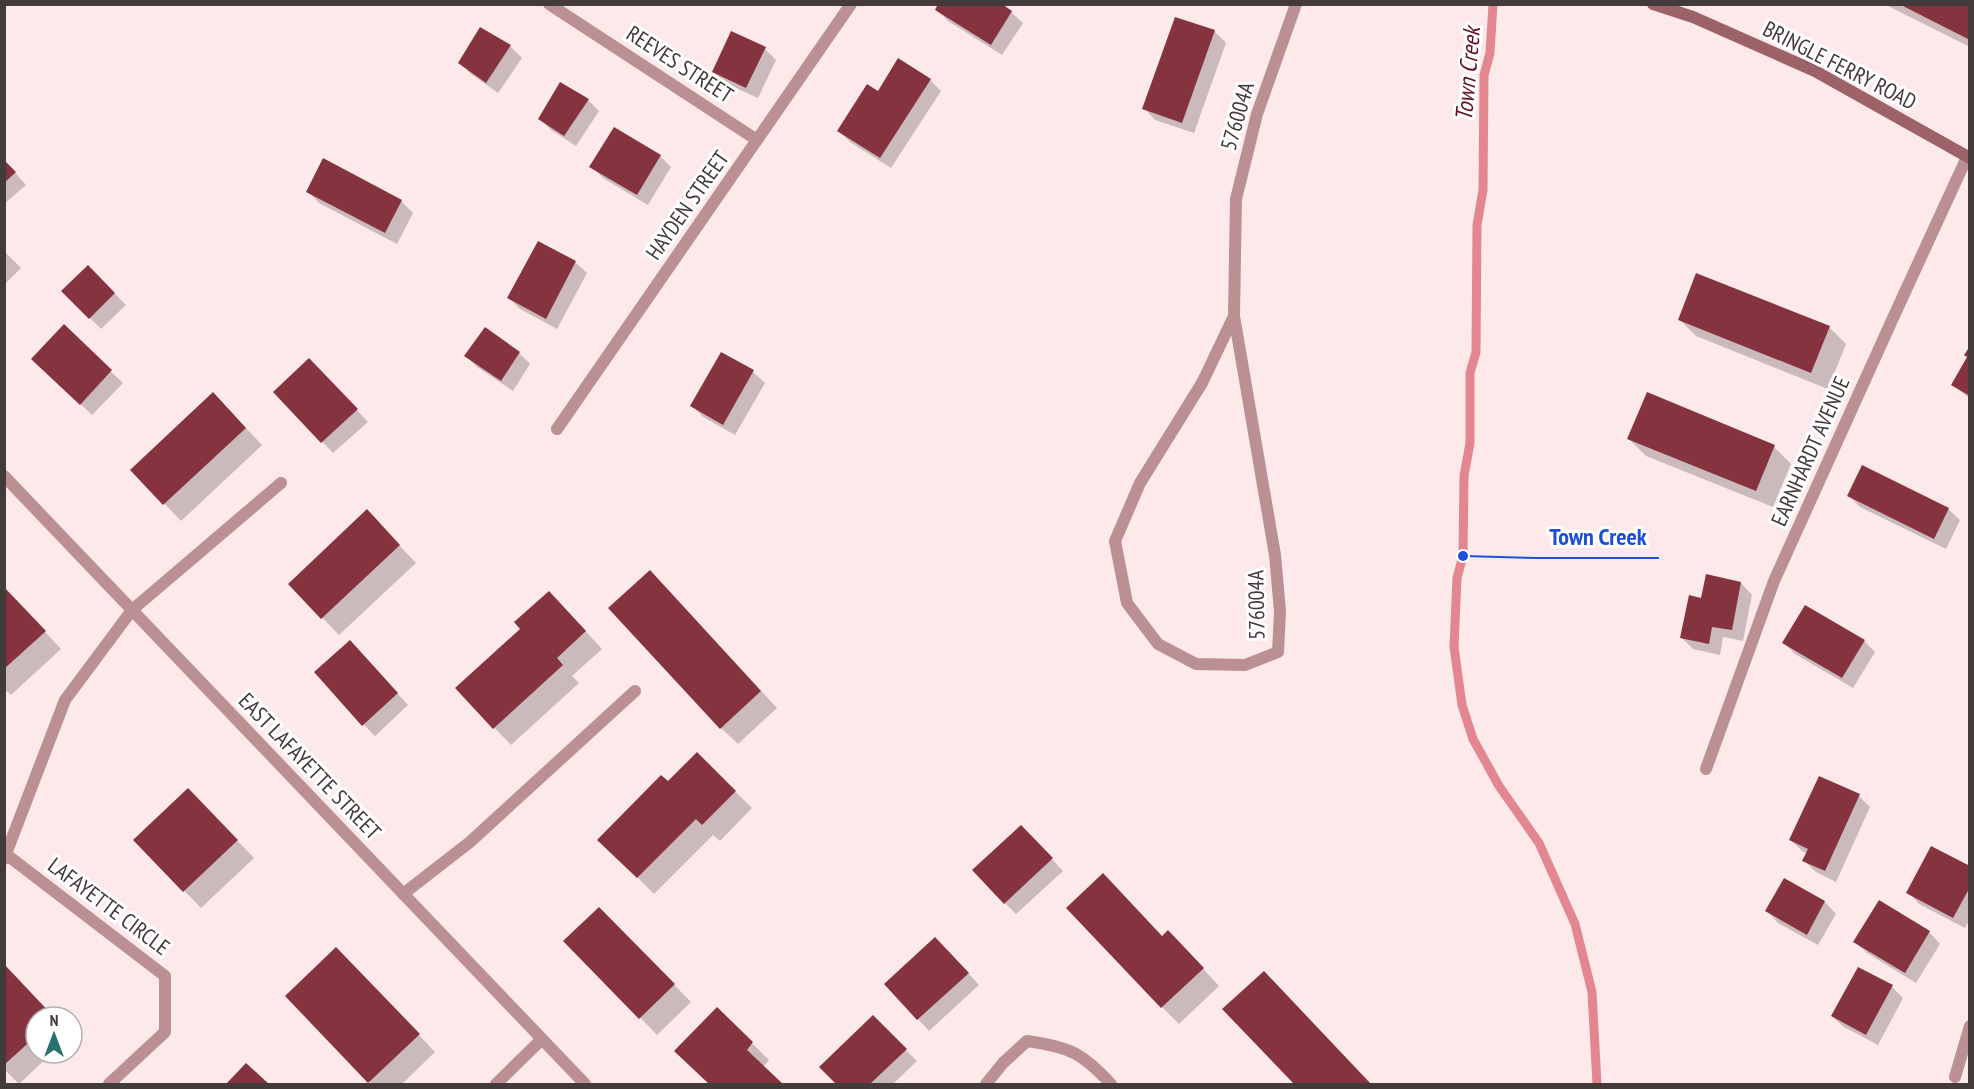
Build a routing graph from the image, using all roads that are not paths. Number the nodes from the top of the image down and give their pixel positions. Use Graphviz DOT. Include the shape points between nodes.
graph roads {
  1 [pos="549,4"];
  2 [pos="851,4"];
  3 [pos="1296,4"];
  4 [pos="1653,4"];
  5 [pos="757,140"];
  6 [pos="1968,157"];
  7 [pos="1234,316"];
  8 [pos="557,429"];
  9 [pos="4,477"];
  10 [pos="281,483"];
  11 [pos="132,610"];
  12 [pos="635,691"];
  13 [pos="1706,769"];
  14 [pos="6,857"];
  15 [pos="403,894"];
  16 [pos="1970,1026"];
  17 [pos="542,1039"];
  18 [pos="1955,1077"];
  19 [pos="109,1084"];
  20 [pos="496,1084"];
  21 [pos="585,1084"];
  22 [pos="986,1084"];
  23 [pos="1112,1084"];
  1 -- 5 [label="street, REEVES STREET"];
  2 -- 5 [label="street, HAYDEN STREET"];
  3 -- 7 [label="street, 576004A" via="1257,114 1236,200"];
  4 -- 6 [label="street, BRINGLE FERRY ROAD" via="1693,17 1815,71"];
  5 -- 8 [label="street, HAYDEN STREET"];
  6 -- 13 [label="street, EARNHARDT AVENUE" via="1774,581"];
  7 -- 7 [label="street, 576004A" via="1202,383 1140,483 1115,541 1127,603 1158,644 1196,664 1245,665 1278,652 1280,611 1275,555"];
  9 -- 11 [label="street, EAST LAFAYETTE STREET"];
  10 -- 11 [label="street, LAFAYETTE CIRCLE"];
  11 -- 14 [label="street, LAFAYETTE CIRCLE" via="65,700"];
  11 -- 15 [label="street, EAST LAFAYETTE STREET"];
  12 -- 15 [label="street" via="470,842"];
  14 -- 19 [label="street, LAFAYETTE CIRCLE" via="165,976 165,1032"];
  15 -- 17 [label="street, EAST LAFAYETTE STREET"];
  16 -- 18 [label="street"];
  17 -- 20 [label="street"];
  17 -- 21 [label="street, EAST LAFAYETTE STREET"];
  22 -- 23 [label="street" via="1027,1041 1059,1045 1090,1062"];
}
